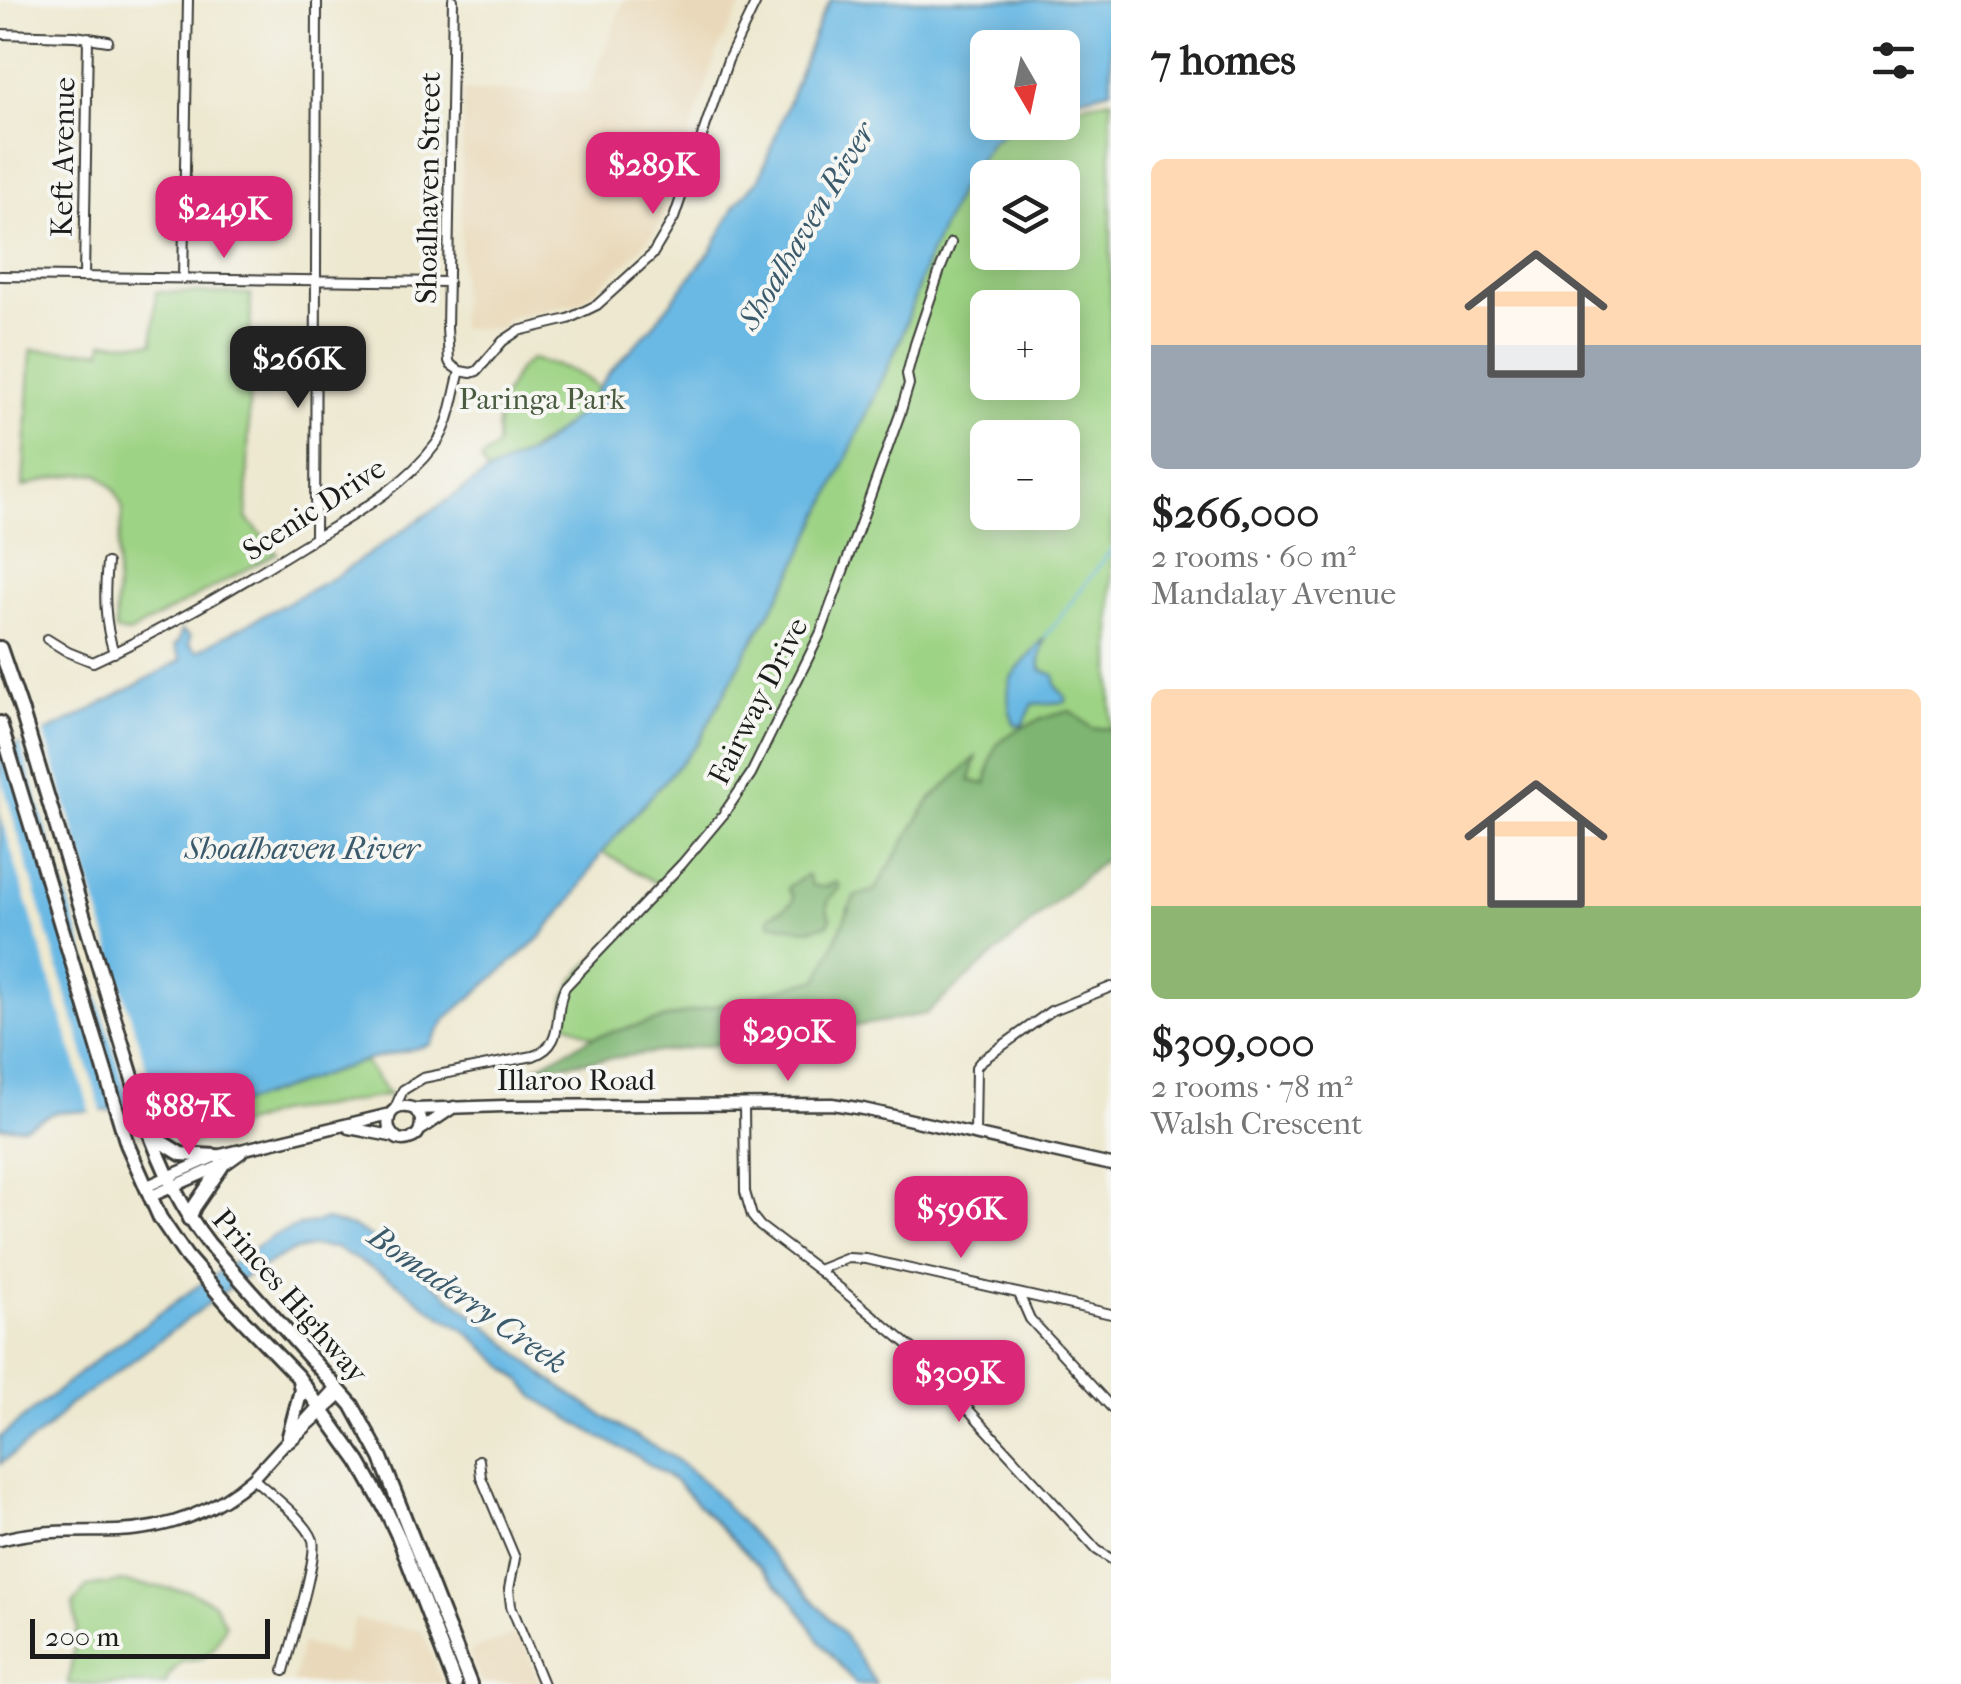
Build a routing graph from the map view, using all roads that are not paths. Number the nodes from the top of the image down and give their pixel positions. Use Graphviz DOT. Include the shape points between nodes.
graph roads {
  1 [pos="188,0"];
  2 [pos="317,0"];
  3 [pos="452,0"];
  4 [pos="757,0"];
  5 [pos="0,34"];
  6 [pos="88,37"];
  7 [pos="108,41"];
  8 [pos="952,244"];
  9 [pos="0,276"];
  10 [pos="84,277"];
  11 [pos="183,279"];
  12 [pos="316,280"];
  13 [pos="448,282"];
  14 [pos="460,372"];
  15 [pos="315,538"];
  16 [pos="107,563"];
  17 [pos="47,639"];
  18 [pos="0,648"];
  19 [pos="114,652"];
  20 [pos="0,723"];
  21 [pos="1111,987"];
  22 [pos="410,1086"];
  23 [pos="744,1104"];
  24 [pos="454,1107"];
  25 [pos="412,1108"];
  26 [pos="392,1112"];
  27 [pos="343,1127"];
  28 [pos="148,1129"];
  29 [pos="420,1130"];
  30 [pos="975,1134"];
  31 [pos="396,1137"];
  32 [pos="219,1161"];
  33 [pos="1111,1165"];
  34 [pos="170,1182"];
  35 [pos="147,1192"];
  36 [pos="189,1219"];
  37 [pos="818,1270"];
  38 [pos="1020,1294"];
  39 [pos="1111,1314"];
  40 [pos="298,1376"];
  41 [pos="339,1390"];
  42 [pos="1111,1407"];
  43 [pos="321,1409"];
  44 [pos="287,1440"];
  45 [pos="479,1460"];
  46 [pos="253,1478"];
  47 [pos="0,1540"];
  48 [pos="1111,1558"];
  49 [pos="284,1671"];
  50 [pos="455,1684"];
  51 [pos="470,1684"];
  52 [pos="543,1684"];
  1 -- 11 [label="street"];
  2 -- 12 [label="street"];
  3 -- 13 [label="street, Shoalhaven Street"];
  4 -- 14 [label="street" via="728,60 674,218 652,255 597,304 518,331 477,370"];
  5 -- 6 [label="street"];
  6 -- 7 [label="street"];
  6 -- 10 [label="street, Keft Avenue"];
  8 -- 22 [label="street, Fairway Drive" via="838,590 751,774 682,864 565,987 546,1050"];
  9 -- 10 [label="street"];
  10 -- 11 [label="street"];
  11 -- 12 [label="street"];
  12 -- 13 [label="street"];
  12 -- 15 [label="street"];
  13 -- 14 [label="street, Shoalhaven Street" via="449,361"];
  14 -- 15 [label="street, Scenic Drive" via="449,418 427,454 392,489"];
  15 -- 19 [label="street, Scenic Drive"];
  16 -- 19 [label="street" via="104,593"];
  17 -- 19 [label="street, Scenic Drive" via="93,662"];
  18 -- 28 [label="highway, Princes Highway"];
  20 -- 35 [label="highway, Princes Highway"];
  21 -- 30 [label="street" via="1051,1011 981,1061"];
  22 -- 25 [label="street"];
  22 -- 26 [label="street"];
  23 -- 24 [label="main road, Illaroo Road"];
  23 -- 30 [label="main road, Illaroo Road" via="848,1106"];
  23 -- 37 [label="street" via="745,1192 752,1216"];
  24 -- 25 [label="main road, Illaroo Road"];
  24 -- 29 [label="main road, Illaroo Road"];
  25 -- 26 [label="main road, Illaroo Road"];
  25 -- 29 [label="main road" via="422,1119"];
  26 -- 27 [label="main road, Illaroo Road"];
  26 -- 31 [label="main road" via="388,1124"];
  27 -- 31 [label="main road, Illaroo Road"];
  27 -- 32 [label="main road, Illaroo Road"];
  28 -- 32 [label="highway" via="181,1154"];
  28 -- 34 [label="highway, Princes Highway"];
  29 -- 31 [label="main road, Illaroo Road" via="412,1138"];
  30 -- 33 [label="main road, Illaroo Road"];
  32 -- 34 [label="main road, Illaroo Road"];
  32 -- 36 [label="highway"];
  34 -- 35 [label="main road, Illaroo Road"];
  34 -- 36 [label="highway, Princes Highway"];
  35 -- 40 [label="highway, Princes Highway" via="200,1273"];
  36 -- 41 [label="highway, Princes Highway"];
  37 -- 38 [label="street" via="866,1259"];
  37 -- 48 [label="street" via="912,1348"];
  38 -- 39 [label="street"];
  38 -- 42 [label="street" via="1030,1320"];
  40 -- 43 [label="highway, Princes Highway"];
  40 -- 44 [label="highway" via="301,1390"];
  41 -- 43 [label="main road"];
  41 -- 51 [label="highway, Princes Highway" via="381,1458"];
  43 -- 44 [label="main road"];
  43 -- 50 [label="highway, Princes Highway" via="386,1510"];
  44 -- 46 [label="main road"];
  45 -- 52 [label="street" via="515,1558 512,1606"];
  46 -- 47 [label="main road" via="201,1512 163,1526"];
  46 -- 49 [label="street" via="313,1541"];
}
